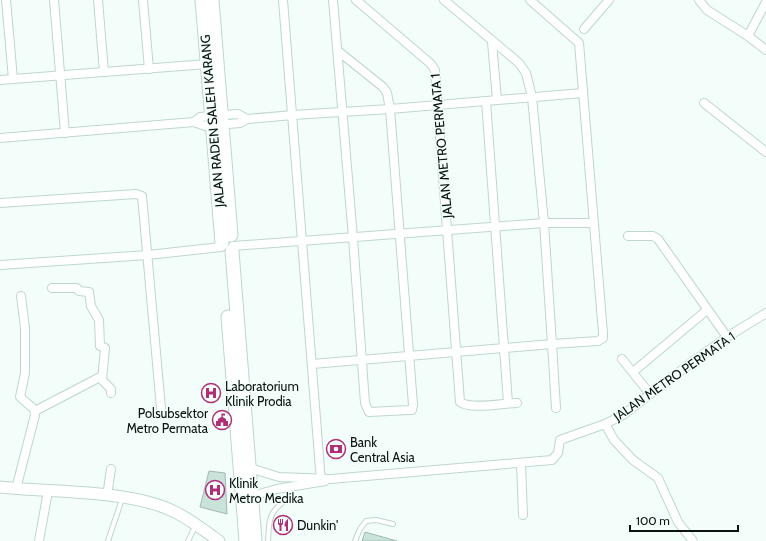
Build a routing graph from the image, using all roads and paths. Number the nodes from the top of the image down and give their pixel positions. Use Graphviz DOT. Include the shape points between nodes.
graph roads {
  1 [pos="6,0"];
  2 [pos="54,0"];
  3 [pos="98,0"];
  4 [pos="143,0"];
  5 [pos="202,0"];
  6 [pos="212,0"];
  7 [pos="283,0"];
  8 [pos="333,0"];
  9 [pos="356,0"];
  10 [pos="444,0"];
  11 [pos="530,0"];
  12 [pos="609,0"];
  13 [pos="699,0"];
  14 [pos="766,2"];
  15 [pos="584,30"];
  16 [pos="748,36"];
  17 [pos="492,42"];
  18 [pos="766,50"];
  19 [pos="338,51"];
  20 [pos="207,64"];
  21 [pos="149,69"];
  22 [pos="104,72"];
  23 [pos="61,76"];
  24 [pos="13,79"];
  25 [pos="0,80"];
  26 [pos="583,94"];
  27 [pos="532,98"];
  28 [pos="497,100"];
  29 [pos="486,101"];
  30 [pos="704,103"];
  31 [pos="439,105"];
  32 [pos="390,109"];
  33 [pos="343,111"];
  34 [pos="293,115"];
  35 [pos="217,120"];
  36 [pos="65,133"];
  37 [pos="0,138"];
  38 [pos="766,152"];
  39 [pos="0,203"];
  40 [pos="544,223"];
  41 [pos="593,223"];
  42 [pos="496,227"];
  43 [pos="448,231"];
  44 [pos="400,235"];
  45 [pos="628,236"];
  46 [pos="353,238"];
  47 [pos="303,241"];
  48 [pos="227,247"];
  49 [pos="148,255"];
  50 [pos="0,265"];
  51 [pos="52,288"];
  52 [pos="21,296"];
  53 [pos="707,310"];
  54 [pos="766,313"];
  55 [pos="727,337"];
  56 [pos="552,344"];
  57 [pos="504,346"];
  58 [pos="456,352"];
  59 [pos="410,356"];
  60 [pos="360,359"];
  61 [pos="622,359"];
  62 [pos="312,364"];
  63 [pos="633,372"];
  64 [pos="102,376"];
  65 [pos="111,393"];
  66 [pos="650,394"];
  67 [pos="161,408"];
  68 [pos="556,408"];
  69 [pos="35,411"];
  70 [pos="605,424"];
  71 [pos="521,464"];
  72 [pos="245,468"];
  73 [pos="111,469"];
  74 [pos="321,480"];
  75 [pos="0,487"];
  76 [pos="290,487"];
  77 [pos="16,489"];
  78 [pos="48,491"];
  79 [pos="107,496"];
  80 [pos="122,497"];
  81 [pos="247,497"];
  82 [pos="523,515"];
  83 [pos="393,524"];
  84 [pos="196,525"];
  85 [pos="39,541"];
  86 [pos="108,541"];
  87 [pos="188,541"];
  88 [pos="219,541"];
  89 [pos="246,541"];
  90 [pos="255,541"];
  91 [pos="268,541"];
  92 [pos="355,541"];
  93 [pos="693,541"];
  1 -- 24 [label="street"];
  2 -- 23 [label="street"];
  3 -- 22 [label="street"];
  4 -- 21 [label="street"];
  5 -- 20 [label="main road, JALAN RADEN SALEH KARANG"];
  6 -- 35 [label="main road, JALAN RADEN SALEH KARANG"];
  7 -- 34 [label="street"];
  8 -- 19 [label="street"];
  9 -- 31 [label="street, JALAN METRO PERMATA 1" via="433,67"];
  10 -- 17 [label="street"];
  11 -- 26 [label="street" via="577,40 580,48"];
  12 -- 15 [label="street"];
  13 -- 16 [label="street" via="707,10"];
  14 -- 16 [label="street"];
  16 -- 18 [label="street"];
  17 -- 27 [label="street" via="523,66"];
  17 -- 28 [label="street"];
  19 -- 32 [label="street" via="383,87"];
  19 -- 33 [label="street"];
  20 -- 21 [label="street"];
  20 -- 35 [label="main road, JALAN RADEN SALEH KARANG"];
  21 -- 22 [label="street"];
  22 -- 23 [label="street"];
  23 -- 24 [label="street"];
  23 -- 36 [label="street"];
  24 -- 25 [label="street"];
  26 -- 27 [label="street"];
  26 -- 41 [label="street"];
  27 -- 28 [label="street"];
  27 -- 40 [label="street"];
  28 -- 29 [label="street"];
  29 -- 31 [label="street"];
  29 -- 42 [label="street, JALAN METRO PERMATA 1"];
  30 -- 38 [label="street"];
  31 -- 32 [label="street"];
  31 -- 43 [label="street, JALAN METRO PERMATA 1"];
  32 -- 33 [label="street"];
  32 -- 44 [label="street"];
  33 -- 34 [label="street"];
  33 -- 46 [label="street"];
  34 -- 35 [label="street" via="247,119 238,114"];
  34 -- 47 [label="street"];
  35 -- 36 [label="street" via="202,126 194,122"];
  35 -- 48 [label="main road, JALAN RADEN SALEH KARANG"];
  36 -- 37 [label="street"];
  39 -- 49 [label="street" via="140,194 143,198"];
  40 -- 41 [label="street, JALAN METRO PERMATA 1"];
  40 -- 42 [label="street, JALAN METRO PERMATA 1"];
  40 -- 56 [label="street"];
  41 -- 56 [label="street" via="602,338 598,342"];
  42 -- 43 [label="street, JALAN METRO PERMATA 1"];
  42 -- 57 [label="street, JALAN METRO PERMATA 1"];
  43 -- 44 [label="street, JALAN METRO PERMATA 1"];
  43 -- 58 [label="street, JALAN METRO PERMATA 1"];
  44 -- 46 [label="street, JALAN METRO PERMATA 1"];
  44 -- 59 [label="street"];
  45 -- 53 [label="street" via="658,238"];
  46 -- 47 [label="street, JALAN METRO PERMATA 1"];
  46 -- 60 [label="street"];
  47 -- 48 [label="street, JALAN METRO PERMATA 1"];
  47 -- 62 [label="street"];
  48 -- 49 [label="street, JALAN METRO PERMATA 1"];
  48 -- 72 [label="main road, JALAN RADEN SALEH KARANG"];
  49 -- 50 [label="street, JALAN METRO PERMATA 1"];
  49 -- 67 [label="street"];
  51 -- 64 [label="street" via="72,287 89,292 91,306 99,320 100,346 105,348"];
  52 -- 69 [label="street" via="25,328 25,374 20,397"];
  53 -- 55 [label="street"];
  53 -- 63 [label="street"];
  54 -- 55 [label="street, JALAN METRO PERMATA 1"];
  55 -- 66 [label="street, JALAN METRO PERMATA 1"];
  56 -- 57 [label="street"];
  56 -- 68 [label="street"];
  57 -- 58 [label="street"];
  57 -- 58 [label="street, JALAN METRO PERMATA 1" via="512,403 463,405 460,402"];
  58 -- 59 [label="street"];
  59 -- 60 [label="street"];
  59 -- 60 [label="street" via="413,408 409,410 368,412 364,403"];
  60 -- 62 [label="street"];
  61 -- 63 [label="street"];
  62 -- 74 [label="street"];
  63 -- 66 [label="street"];
  64 -- 65 [label="street"];
  64 -- 69 [label="street"];
  66 -- 70 [label="street, JALAN METRO PERMATA 1" via="623,415"];
  69 -- 77 [label="street"];
  70 -- 71 [label="street, JALAN METRO PERMATA 1" via="560,440 558,453 552,460"];
  70 -- 93 [label="street" via="614,440 633,460 658,478 678,522"];
  71 -- 74 [label="street, JALAN METRO PERMATA 1"];
  71 -- 82 [label="street"];
  72 -- 74 [label="street, JALAN METRO PERMATA 1" via="279,477"];
  72 -- 81 [label="main road, JALAN RADEN SALEH KARANG"];
  73 -- 79 [label="street"];
  74 -- 76 [label="street, JALAN METRO PERMATA 1"];
  75 -- 77 [label="main road"];
  76 -- 81 [label="street, JALAN METRO PERMATA 1"];
  76 -- 91 [label="lane" via="286,502 274,510 270,518"];
  77 -- 78 [label="main road"];
  78 -- 79 [label="main road"];
  78 -- 85 [label="street"];
  79 -- 80 [label="main road"];
  80 -- 84 [label="main road" via="154,504"];
  80 -- 86 [label="lane"];
  81 -- 89 [label="main road, JALAN RADEN SALEH KARANG"];
  81 -- 90 [label="main road, JALAN RADEN SALEH KARANG"];
  83 -- 92 [label="lane" via="366,520"];
  84 -- 87 [label="lane"];
  84 -- 88 [label="main road"];
}
